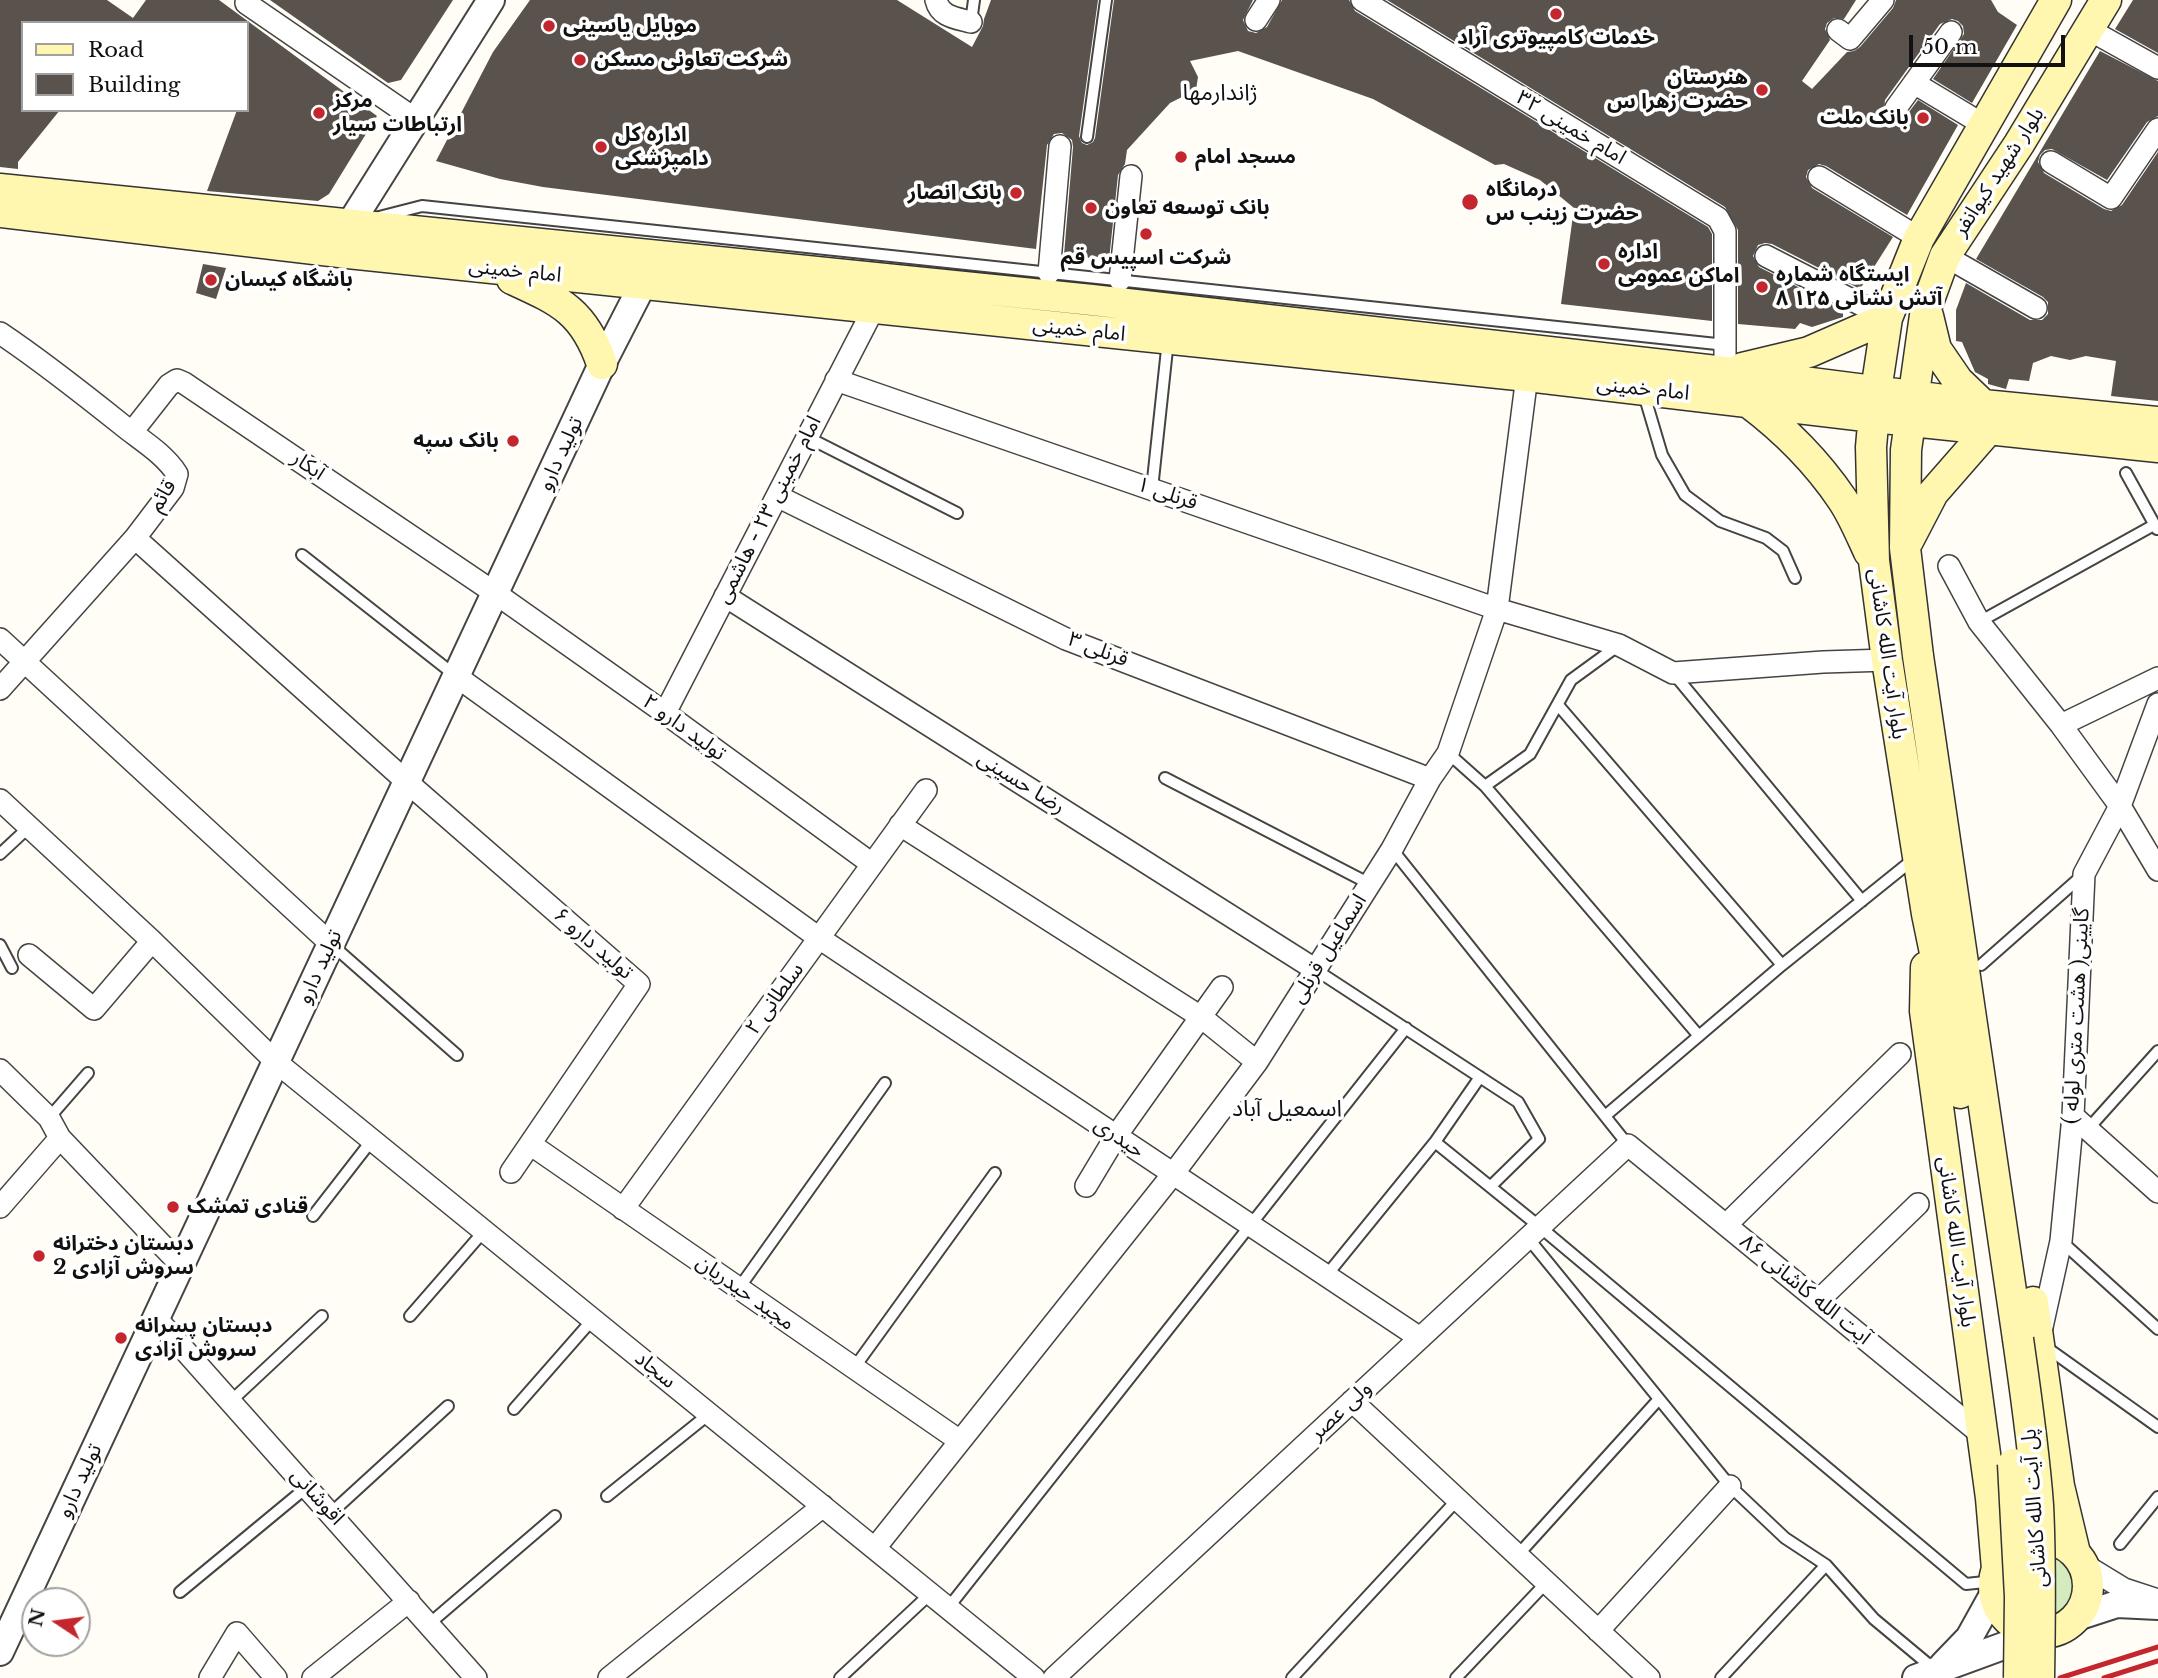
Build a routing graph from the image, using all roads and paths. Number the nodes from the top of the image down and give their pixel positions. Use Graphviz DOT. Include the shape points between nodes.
graph roads {
  1 [pos="491,0"];
  2 [pos="936,0"];
  3 [pos="974,0"];
  4 [pos="1106,0"];
  5 [pos="1269,0"];
  6 [pos="1362,0"];
  7 [pos="1883,0"];
  8 [pos="2056,0"];
  9 [pos="2106,0"];
  10 [pos="247,1"];
  11 [pos="1256,20"];
  12 [pos="971,22"];
  13 [pos="2088,29"];
  14 [pos="1838,30"];
  15 [pos="1951,32"];
  16 [pos="2158,68"];
  17 [pos="1914,83"];
  18 [pos="1896,108"];
  19 [pos="415,119"];
  20 [pos="1984,125"];
  21 [pos="2158,130"];
  22 [pos="1087,137"];
  23 [pos="1060,146"];
  24 [pos="2051,162"];
  25 [pos="1131,176"];
  26 [pos="1819,177"];
  27 [pos="0,189"];
  28 [pos="0,212"];
  29 [pos="349,238"];
  30 [pos="1919,238"];
  31 [pos="1766,256"];
  32 [pos="1945,256"];
  33 [pos="489,268"];
  34 [pos="1049,273"];
  35 [pos="1120,281"];
  36 [pos="643,284"];
  37 [pos="874,307"];
  38 [pos="1926,308"];
  39 [pos="2036,308"];
  40 [pos="1887,318"];
  41 [pos="0,333"];
  42 [pos="1168,340"];
  43 [pos="1725,358"];
  44 [pos="602,365"];
  45 [pos="1527,376"];
  46 [pos="836,380"];
  47 [pos="1642,388"];
  48 [pos="1748,402"];
  49 [pos="1875,404"];
  50 [pos="1910,409"];
  51 [pos="1985,417"];
  52 [pos="2158,422"];
  53 [pos="132,432"];
  54 [pos="807,437"];
  55 [pos="2158,447"];
  56 [pos="2126,473"];
  57 [pos="1152,489"];
  58 [pos="776,496"];
  59 [pos="957,513"];
  60 [pos="2156,527"];
  61 [pos="135,538"];
  62 [pos="1905,548"];
  63 [pos="302,555"];
  64 [pos="1874,561"];
  65 [pos="1949,566"];
  66 [pos="1795,578"];
  67 [pos="495,593"];
  68 [pos="725,596"];
  69 [pos="1497,609"];
  70 [pos="1979,622"];
  71 [pos="0,639"];
  72 [pos="1619,645"];
  73 [pos="1886,660"];
  74 [pos="24,662"];
  75 [pos="1672,673"];
  76 [pos="456,676"];
  77 [pos="2158,678"];
  78 [pos="0,689"];
  79 [pos="2158,704"];
  80 [pos="1558,705"];
  81 [pos="665,713"];
  82 [pos="2061,726"];
  83 [pos="1448,753"];
  84 [pos="1165,778"];
  85 [pos="1430,779"];
  86 [pos="407,782"];
  87 [pos="1485,786"];
  88 [pos="926,790"];
  89 [pos="0,800"];
  90 [pos="2120,806"];
  91 [pos="900,825"];
  92 [pos="29,827"];
  93 [pos="2151,843"];
  94 [pos="1392,849"];
  95 [pos="0,854"];
  96 [pos="1918,856"];
  97 [pos="872,864"];
  98 [pos="2158,870"];
  99 [pos="2084,874"];
  100 [pos="1370,884"];
  101 [pos="1862,901"];
  102 [pos="1956,908"];
  103 [pos="1927,914"];
  104 [pos="819,938"];
  105 [pos="152,941"];
  106 [pos="331,944"];
  107 [pos="0,945"];
  108 [pos="20,961"];
  109 [pos="1782,965"];
  110 [pos="1981,965"];
  111 [pos="1316,970"];
  112 [pos="1222,988"];
  113 [pos="1201,1017"];
  114 [pos="1406,1028"];
  115 [pos="1699,1036"];
  116 [pos="2158,1051"];
  117 [pos="1900,1054"];
  118 [pos="457,1055"];
  119 [pos="276,1062"];
  120 [pos="1257,1062"];
  121 [pos="0,1070"];
  122 [pos="88,1073"];
  123 [pos="1480,1077"];
  124 [pos="885,1083"];
  125 [pos="1605,1116"];
  126 [pos="49,1118"];
  127 [pos="2080,1123"];
  128 [pos="1116,1136"];
  129 [pos="60,1138"];
  130 [pos="372,1140"];
  131 [pos="1435,1142"];
  132 [pos="530,1144"];
  133 [pos="1628,1145"];
  134 [pos="511,1172"];
  135 [pos="995,1173"];
  136 [pos="1173,1174"];
  137 [pos="1086,1186"];
  138 [pos="1491,1186"];
  139 [pos="2157,1188"];
  140 [pos="1918,1204"];
  141 [pos="0,1207"];
  142 [pos="624,1209"];
  143 [pos="313,1216"];
  144 [pos="1250,1225"];
  145 [pos="1726,1225"];
  146 [pos="484,1231"];
  147 [pos="1534,1232"];
  148 [pos="2061,1241"];
  149 [pos="181,1265"];
  150 [pos="1326,1276"];
  151 [pos="739,1288"];
  152 [pos="1818,1301"];
  153 [pos="322,1315"];
  154 [pos="410,1315"];
  155 [pos="156,1318"];
  156 [pos="593,1320"];
  157 [pos="2158,1329"];
  158 [pos="1420,1338"];
  159 [pos="2019,1341"];
  160 [pos="854,1368"];
  161 [pos="1659,1399"];
  162 [pos="1352,1401"];
  163 [pos="230,1402"];
  164 [pos="448,1406"];
  165 [pos="514,1409"];
  166 [pos="709,1414"];
  167 [pos="2158,1427"];
  168 [pos="1982,1435"];
  169 [pos="960,1441"];
  170 [pos="1730,1486"];
  171 [pos="2059,1486"];
  172 [pos="307,1487"];
  173 [pos="607,1496"];
  174 [pos="2158,1497"];
  175 [pos="1991,1498"];
  176 [pos="1457,1500"];
  177 [pos="823,1506"];
  178 [pos="331,1513"];
  179 [pos="555,1516"];
  180 [pos="2120,1544"];
  181 [pos="875,1548"];
  182 [pos="1517,1556"];
  183 [pos="2079,1559"];
  184 [pos="1826,1565"];
  185 [pos="1995,1581"];
  186 [pos="1546,1583"];
  187 [pos="180,1592"];
  188 [pos="930,1594"];
  189 [pos="2158,1600"];
  190 [pos="409,1601"];
  191 [pos="2158,1606"];
  192 [pos="948,1608"];
  193 [pos="2077,1617"];
  194 [pos="429,1624"];
  195 [pos="1598,1631"];
  196 [pos="2036,1633"];
  197 [pos="0,1652"];
  198 [pos="465,1673"];
  199 [pos="1926,1675"];
  200 [pos="210,1678"];
  201 [pos="276,1678"];
  202 [pos="313,1678"];
  203 [pos="609,1678"];
  204 [pos="840,1678"];
  205 [pos="1034,1678"];
  206 [pos="1054,1678"];
  207 [pos="1292,1678"];
  208 [pos="1455,1678"];
  209 [pos="1648,1678"];
  210 [pos="1721,1678"];
  211 [pos="2019,1678"];
  212 [pos="2039,1678"];
  1 -- 19 [label="street"];
  2 -- 12 [label="street" via="945,15"];
  3 -- 12 [label="lane"];
  4 -- 22 [label="lane"];
  5 -- 11 [label="street"];
  6 -- 43 [label="street, امام خمینی ۳۲" via="1718,218 1725,231"];
  7 -- 14 [label="street" via="1850,39"];
  8 -- 20 [label="main road, بلوار شهید کیوانفر"];
  9 -- 13 [label="main road, بلوار شهید کیوانفر"];
  10 -- 19 [label="street"];
  13 -- 16 [label="street"];
  13 -- 32 [label="main road, بلوار شهید کیوانفر"];
  15 -- 17 [label="street"];
  17 -- 18 [label="street"];
  17 -- 20 [label="street"];
  19 -- 29 [label="street"];
  20 -- 30 [label="main road, بلوار شهید کیوانفر"];
  21 -- 24 [label="street" via="2111,198"];
  23 -- 34 [label="street"];
  25 -- 35 [label="street"];
  26 -- 30 [label="street"];
  27 -- 29 [label="main road, امام خمینی"];
  28 -- 29 [label="main road, امام خمینی"];
  29 -- 33 [label="main road, امام خمینی"];
  29 -- 34 [label="lane, امام خمینی" via="422,206"];
  29 -- 43 [label="main road, امام خمینی"];
  30 -- 40 [label="main road, بلوار شهید کیوانفر"];
  31 -- 40 [label="street"];
  32 -- 38 [label="main road, بلوار شهید کیوانفر"];
  32 -- 39 [label="street"];
  33 -- 36 [label="main road, امام خمینی"];
  33 -- 44 [label="main road" via="554,299 576,317 594,339"];
  34 -- 35 [label="lane, امام خمینی"];
  35 -- 43 [label="lane, امام خمینی"];
  36 -- 37 [label="main road, امام خمینی"];
  36 -- 44 [label="street, تولید دارو"];
  37 -- 42 [label="main road, امام خمینی"];
  37 -- 46 [label="street, امام خمینی ۲۳ - هاشمی"];
  38 -- 50 [label="main road, بلوار شهید کیوانفر"];
  38 -- 51 [label="main road" via="1936,349"];
  40 -- 43 [label="main road" via="1809,352"];
  40 -- 49 [label="main road, بلوار شهید کیوانفر"];
  41 -- 53 [label="street, قائم"];
  42 -- 45 [label="main road, امام خمینی"];
  42 -- 57 [label="lane"];
  43 -- 49 [label="main road, امام خمینی"];
  44 -- 67 [label="street, تولید دارو"];
  45 -- 47 [label="main road, امام خمینی"];
  45 -- 69 [label="street, اسماعیل قرنلی"];
  46 -- 54 [label="street, امام خمینی ۲۳ - هاشمی"];
  46 -- 57 [label="street, قرنلی ۱"];
  47 -- 48 [label="main road, امام خمینی"];
  47 -- 66 [label="lane" via="1662,455 1685,495 1720,520 1766,538 1783,551"];
  48 -- 49 [label="main road, امام خمینی"];
  48 -- 64 [label="main road" via="1773,420 1817,466 1844,501"];
  49 -- 50 [label="main road, امام خمینی"];
  49 -- 64 [label="main road, بلوار آیت الله کاشانی" via="1871,447"];
  50 -- 51 [label="main road, امام خمینی"];
  50 -- 62 [label="main road, بلوار آیت الله کاشانی"];
  51 -- 52 [label="main road, امام خمینی"];
  51 -- 55 [label="main road, امام خمینی"];
  51 -- 62 [label="main road" via="1933,494"];
  53 -- 61 [label="street, قائم" via="177,474 173,488"];
  53 -- 67 [label="street, آبکار" via="169,386 177,380 184,383"];
  54 -- 58 [label="street, امام خمینی ۲۳ - هاشمی"];
  54 -- 59 [label="lane"];
  56 -- 60 [label="lane"];
  57 -- 69 [label="street, قرنلی ۱"];
  58 -- 68 [label="street, امام خمینی ۲۳ - هاشمی"];
  58 -- 85 [label="street, قرنلی ۳" via="1066,639"];
  60 -- 70 [label="lane"];
  61 -- 74 [label="street, قائم"];
  61 -- 86 [label="street"];
  62 -- 102 [label="main road, بلوار آیت الله کاشانی"];
  63 -- 76 [label="lane"];
  64 -- 73 [label="main road, بلوار آیت الله کاشانی"];
  65 -- 70 [label="street"];
  67 -- 76 [label="street, تولید دارو"];
  67 -- 81 [label="street, تولید دارو ۲"];
  68 -- 81 [label="street, امام خمینی ۲۳ - هاشمی"];
  68 -- 111 [label="street, رضا حسینی"];
  69 -- 72 [label="street, قرنلی ۱"];
  69 -- 83 [label="street, اسماعیل قرنلی"];
  70 -- 82 [label="street"];
  71 -- 74 [label="street"];
  72 -- 75 [label="street, قرنلی ۱"];
  72 -- 80 [label="lane" via="1571,680"];
  73 -- 75 [label="street"];
  73 -- 96 [label="main road, بلوار آیت الله کاشانی"];
  74 -- 78 [label="street, قائم"];
  74 -- 106 [label="street"];
  75 -- 101 [label="lane"];
  76 -- 86 [label="street, تولید دارو"];
  76 -- 104 [label="street, حیدری"];
  77 -- 82 [label="street"];
  79 -- 90 [label="street, گایینی( هشت متری لوله )"];
  80 -- 87 [label="lane" via="1530,754"];
  80 -- 109 [label="lane"];
  81 -- 97 [label="street, تولید دارو ۲"];
  82 -- 90 [label="street"];
  83 -- 85 [label="street, اسماعیل قرنلی"];
  83 -- 87 [label="lane"];
  84 -- 100 [label="lane"];
  85 -- 94 [label="street, اسماعیل قرنلی"];
  86 -- 106 [label="street, تولید دارو"];
  86 -- 132 [label="street, تولید دارو ۶" via="639,984"];
  87 -- 115 [label="lane"];
  88 -- 91 [label="street, ۲ سلطانی"];
  89 -- 92 [label="street, سجاد"];
  90 -- 93 [label="street"];
  90 -- 99 [label="street, گایینی( هشت متری لوله )"];
  91 -- 97 [label="street, ۲ سلطانی"];
  91 -- 113 [label="street"];
  92 -- 95 [label="lane"];
  92 -- 105 [label="street, سجاد"];
  93 -- 98 [label="street"];
  94 -- 100 [label="street, اسماعیل قرنلی"];
  94 -- 125 [label="lane"];
  96 -- 101 [label="lane"];
  96 -- 103 [label="main road, بلوار آیت الله کاشانی"];
  97 -- 104 [label="street, ۲ سلطانی"];
  99 -- 110 [label="lane"];
  99 -- 127 [label="street, گایینی( هشت متری لوله )"];
  100 -- 111 [label="street, اسماعیل قرنلی"];
  101 -- 109 [label="lane"];
  102 -- 110 [label="main road, بلوار آیت الله کاشانی"];
  102 -- 159 [label="main road, بلوار آیت الله کاشانی"];
  103 -- 159 [label="main road, بلوار آیت الله کاشانی"];
  103 -- 168 [label="main road, بلوار آیت الله کاشانی" via="1925,1011"];
  104 -- 128 [label="street, حیدری"];
  104 -- 142 [label="street, ۲ سلطانی"];
  105 -- 108 [label="street" via="94,1009"];
  105 -- 119 [label="street, سجاد"];
  106 -- 118 [label="lane"];
  106 -- 119 [label="street, تولید دارو"];
  107 -- 108 [label="lane"];
  109 -- 115 [label="lane"];
  110 -- 159 [label="main road, بلوار آیت الله کاشانی"];
  111 -- 114 [label="lane"];
  111 -- 120 [label="street, اسماعیل قرنلی"];
  112 -- 113 [label="street"];
  113 -- 120 [label="street"];
  113 -- 128 [label="street"];
  114 -- 123 [label="lane"];
  114 -- 144 [label="lane"];
  115 -- 125 [label="lane"];
  116 -- 127 [label="lane"];
  117 -- 145 [label="street"];
  119 -- 130 [label="street, سجاد"];
  119 -- 149 [label="street, تولید دارو"];
  120 -- 136 [label="street, اسماعیل قرنلی"];
  121 -- 126 [label="street"];
  122 -- 126 [label="lane"];
  123 -- 131 [label="lane"];
  123 -- 138 [label="lane" via="1518,1102 1539,1139"];
  124 -- 151 [label="lane"];
  125 -- 133 [label="lane"];
  126 -- 129 [label="street"];
  127 -- 139 [label="street"];
  127 -- 148 [label="street, گایینی( هشت متری لوله )"];
  128 -- 136 [label="street, حیدری"];
  128 -- 137 [label="street"];
  129 -- 141 [label="street"];
  129 -- 149 [label="street"];
  130 -- 143 [label="lane"];
  130 -- 146 [label="street, سجاد"];
  131 -- 138 [label="lane"];
  131 -- 150 [label="lane"];
  132 -- 134 [label="street, تولید دارو ۶"];
  132 -- 142 [label="street, مجید حیدریان"];
  133 -- 145 [label="street, آیت الله کاشانی ۸۶"];
  133 -- 147 [label="street, ولی عصر"];
  135 -- 160 [label="lane"];
  136 -- 144 [label="street, حیدری"];
  136 -- 169 [label="street, اسماعیل قرنلی"];
  138 -- 147 [label="lane"];
  140 -- 152 [label="street"];
  142 -- 151 [label="street, مجید حیدریان"];
  144 -- 150 [label="street, حیدری"];
  144 -- 192 [label="lane"];
  145 -- 152 [label="street, آیت الله کاشانی ۸۶"];
  146 -- 154 [label="lane"];
  146 -- 156 [label="street, سجاد"];
  147 -- 158 [label="street, ولی عصر"];
  147 -- 161 [label="lane"];
  147 -- 185 [label="lane" via="1966,1584"];
  148 -- 157 [label="lane"];
  148 -- 159 [label="street, گایینی( هشت متری لوله )"];
  149 -- 155 [label="street, تولید دارو"];
  150 -- 158 [label="street, حیدری"];
  151 -- 160 [label="street, مجید حیدریان"];
  152 -- 168 [label="street, آیت الله کاشانی ۸۶"];
  153 -- 163 [label="lane"];
  155 -- 163 [label="street, اقوشانی"];
  155 -- 197 [label="street, تولید دارو"];
  156 -- 165 [label="lane"];
  156 -- 166 [label="street, سجاد"];
  158 -- 162 [label="street, ولی عصر"];
  159 -- 167 [label="lane"];
  159 -- 171 [label="main road, بلوار آیت الله کاشانی"];
  159 -- 211 [label="main road, پل آیت الله کاشانی, bridge" via="2012,1450"];
  159 -- 212 [label="main road, پل آیت الله کاشانی, bridge" via="2038,1508"];
  160 -- 169 [label="street, مجید حیدریان"];
  161 -- 170 [label="lane"];
  161 -- 182 [label="lane"];
  162 -- 176 [label="street"];
  162 -- 206 [label="street, ولی عصر"];
  163 -- 172 [label="street, اقوشانی"];
  164 -- 178 [label="lane"];
  166 -- 173 [label="lane"];
  166 -- 177 [label="street, سجاد"];
  168 -- 175 [label="main road, بلوار آیت الله کاشانی"];
  169 -- 181 [label="street, اسماعیل قرنلی"];
  170 -- 184 [label="lane" via="1785,1538"];
  170 -- 195 [label="street"];
  171 -- 175 [label="main road" via="2055,1502 2044,1514 2029,1520 2013,1519"];
  171 -- 183 [label="main road, بلوار آیت الله کاشانی"];
  172 -- 178 [label="street, اقوشانی"];
  172 -- 187 [label="lane"];
  174 -- 180 [label="lane"];
  175 -- 185 [label="main road, بلوار آیت الله کاشانی"];
  176 -- 182 [label="street"];
  176 -- 207 [label="lane"];
  177 -- 181 [label="street, سجاد"];
  177 -- 203 [label="street"];
  178 -- 190 [label="street, اقوشانی"];
  179 -- 194 [label="lane"];
  181 -- 188 [label="street, سجاد"];
  182 -- 186 [label="street"];
  183 -- 185 [label="main road" via="2052,1540 2025,1542 2004,1558"];
  183 -- 189 [label="street" via="2124,1589"];
  183 -- 193 [label="main road" via="2088,1578 2088,1592"];
  184 -- 199 [label="lane"];
  184 -- 210 [label="lane"];
  185 -- 196 [label="main road" via="1999,1608 2008,1620"];
  185 -- 199 [label="street" via="1969,1638"];
  186 -- 195 [label="street"];
  186 -- 208 [label="lane"];
  188 -- 192 [label="street, سجاد"];
  188 -- 204 [label="lane"];
  190 -- 194 [label="street, اقوشانی"];
  190 -- 202 [label="street"];
  191 -- 193 [label="street" via="2117,1604"];
  192 -- 205 [label="street, سجاد"];
  193 -- 196 [label="main road" via="2058,1630"];
  194 -- 198 [label="street, اقوشانی"];
  195 -- 209 [label="street"];
  196 -- 199 [label="street"];
  200 -- 201 [label="street" via="237,1633"];
}
